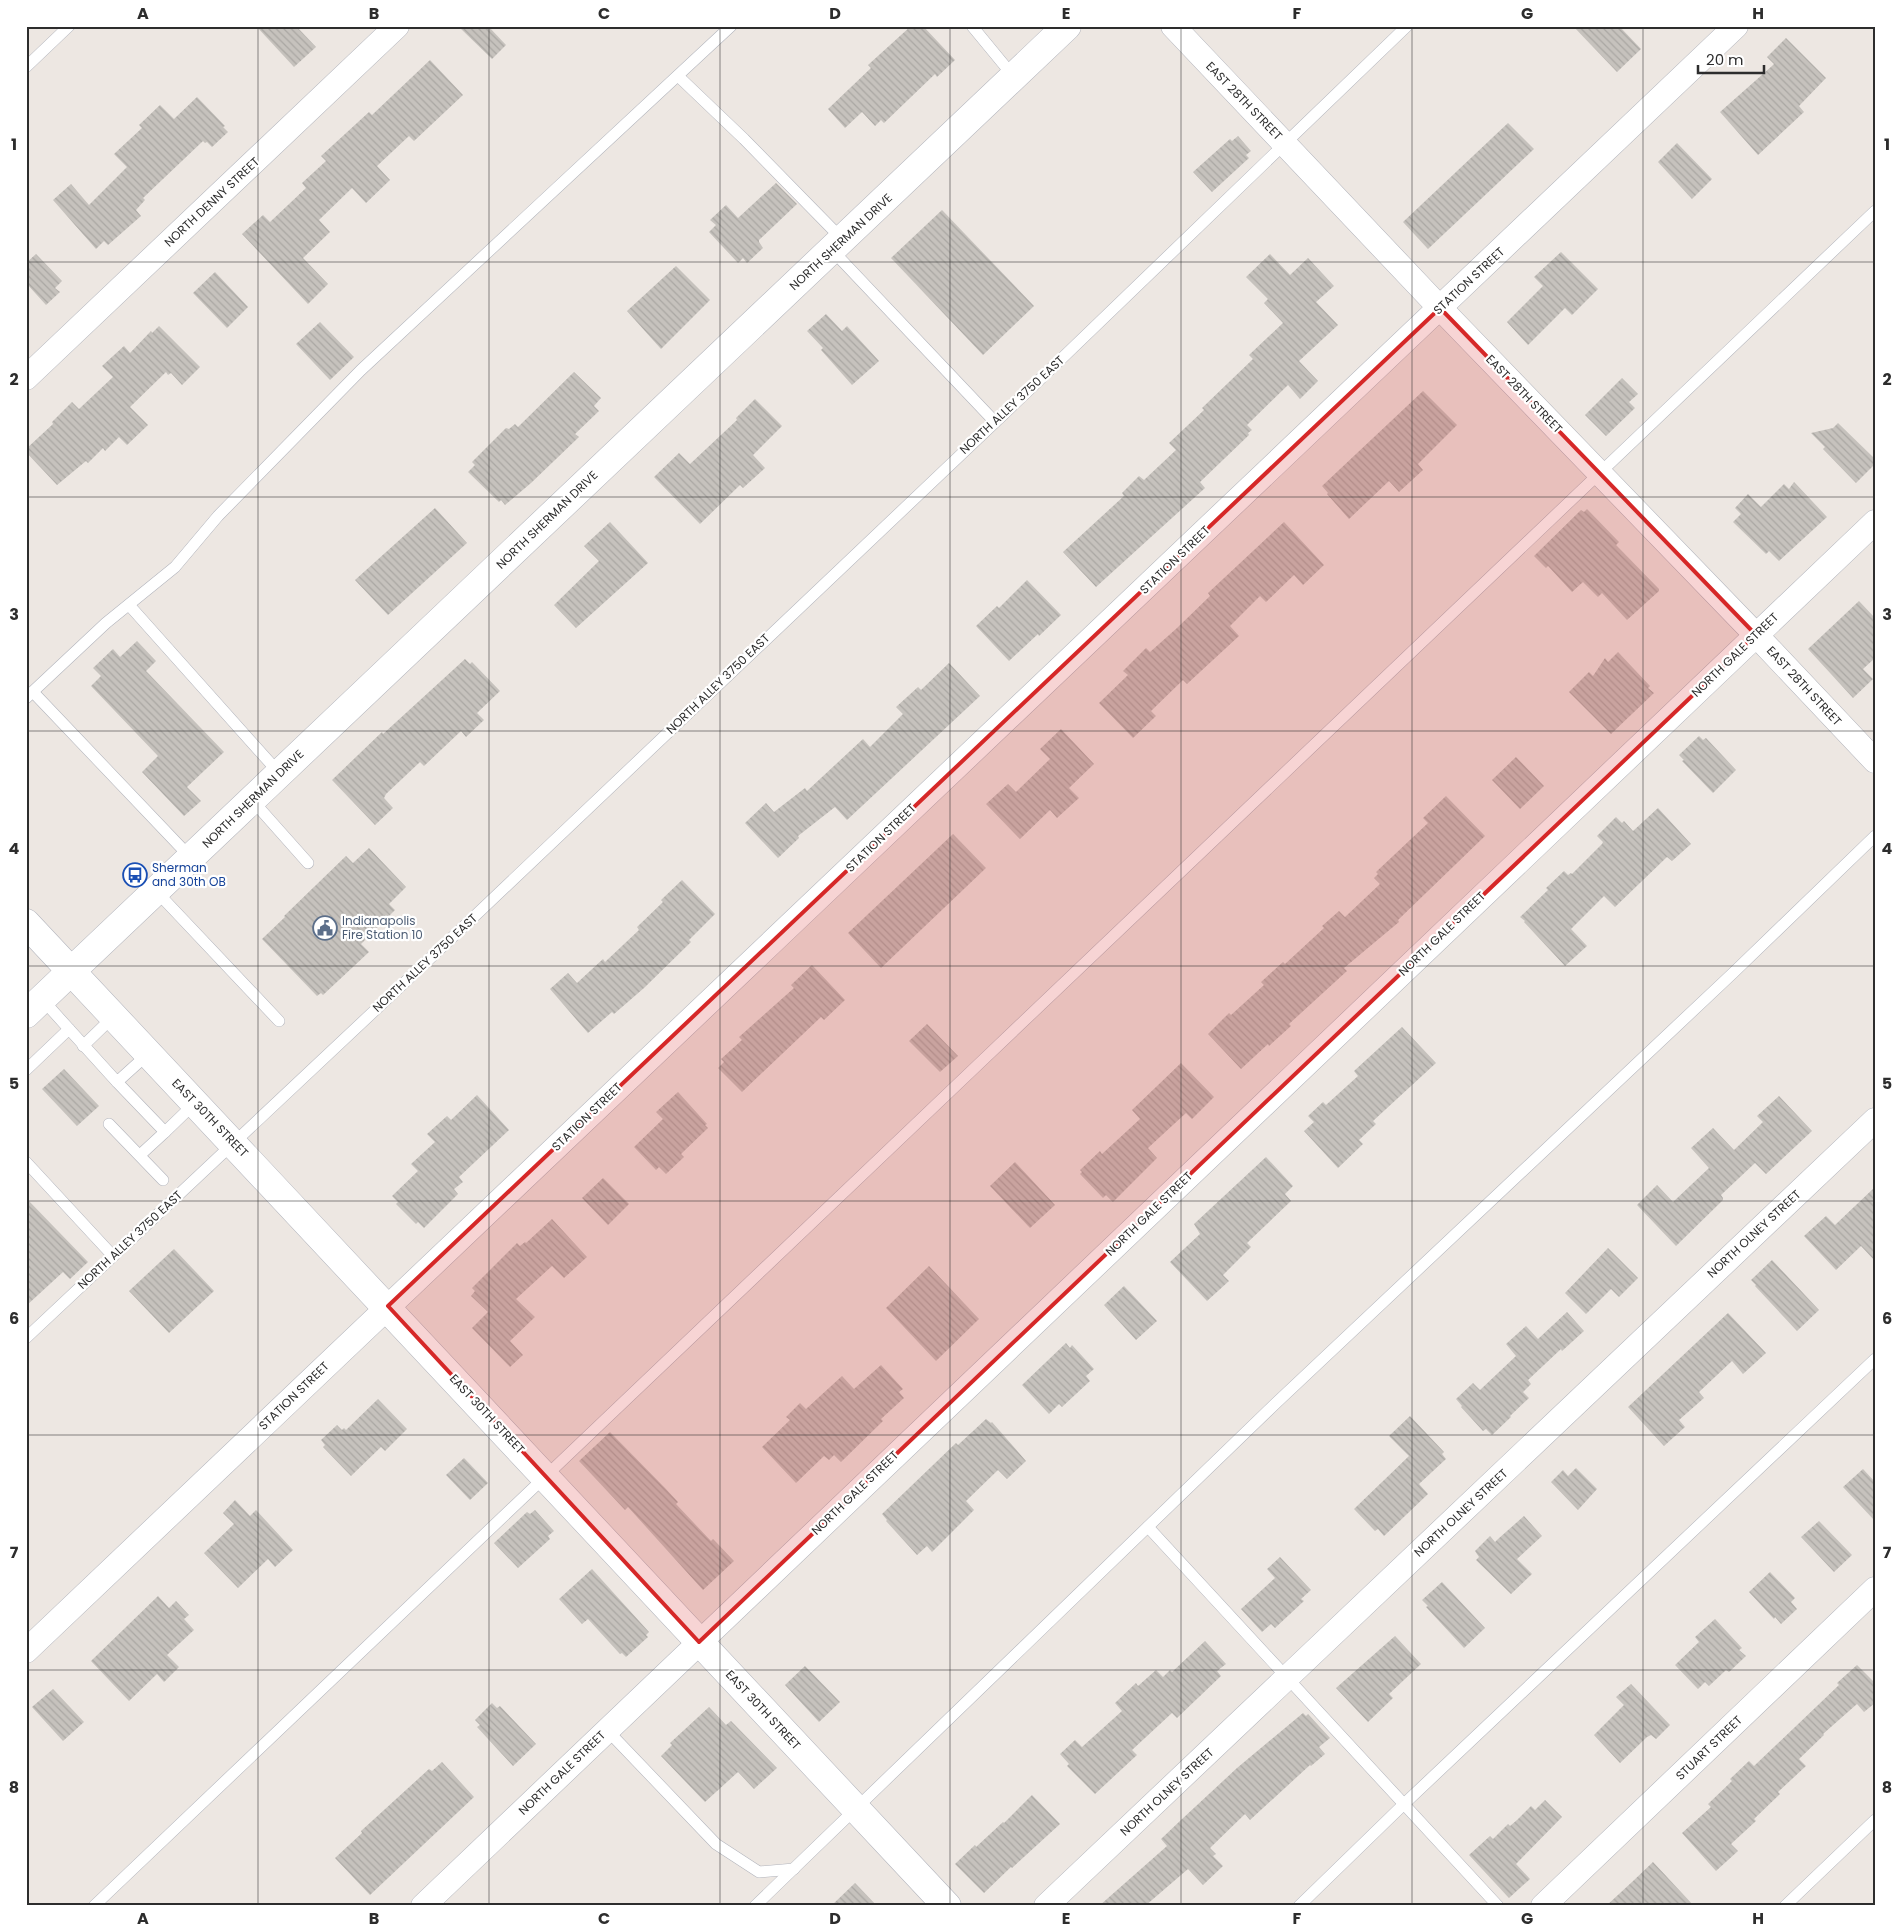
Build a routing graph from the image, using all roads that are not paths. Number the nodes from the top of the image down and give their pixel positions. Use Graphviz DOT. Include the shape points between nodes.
graph roads {
  1 [pos="69,26"];
  2 [pos="397,26"];
  3 [pos="731,26"];
  4 [pos="972,26"];
  5 [pos="1067,26"];
  6 [pos="1173,26"];
  7 [pos="1407,26"];
  8 [pos="1736,26"];
  9 [pos="26,67"];
  10 [pos="678,76"];
  11 [pos="1014,77"];
  12 [pos="1285,144"];
  13 [pos="1875,212"];
  14 [pos="837,245"];
  15 [pos="1440,308"];
  16 [pos="26,378"];
  17 [pos="995,422"];
  18 [pos="1600,473"];
  19 [pos="1875,522"];
  20 [pos="129,605"];
  21 [pos="1756,635"];
  22 [pos="30,695"];
  23 [pos="1875,761"];
  24 [pos="280,774"];
  25 [pos="252,800"];
  26 [pos="1875,836"];
  27 [pos="191,858"];
  28 [pos="308,863"];
  29 [pos="156,891"];
  30 [pos="26,923"];
  31 [pos="72,971"];
  32 [pos="34,1007"];
  33 [pos="114,1016"];
  34 [pos="279,1021"];
  35 [pos="69,1029"];
  36 [pos="83,1046"];
  37 [pos="148,1054"];
  38 [pos="26,1070"];
  39 [pos="117,1082"];
  40 [pos="195,1103"];
  41 [pos="1875,1120"];
  42 [pos="109,1124"];
  43 [pos="165,1132"];
  44 [pos="234,1142"];
  45 [pos="140,1155"];
  46 [pos="26,1162"];
  47 [pos="162,1180"];
  48 [pos="113,1256"];
  49 [pos="388,1306"];
  50 [pos="26,1338"];
  51 [pos="1875,1360"];
  52 [pos="544,1475"];
  53 [pos="1148,1527"];
  54 [pos="1875,1589"];
  55 [pos="699,1642"];
  56 [pos="26,1651"];
  57 [pos="1288,1677"];
  58 [pos="607,1730"];
  59 [pos="1404,1804"];
  60 [pos="855,1808"];
  61 [pos="1875,1820"];
  62 [pos="794,1868"];
  63 [pos="94,1906"];
  64 [pos="423,1906"];
  65 [pos="755,1906"];
  66 [pos="947,1906"];
  67 [pos="1046,1906"];
  68 [pos="1299,1906"];
  69 [pos="1498,1906"];
  70 [pos="1543,1906"];
  71 [pos="1785,1906"];
  1 -- 9 [label="lane"];
  2 -- 16 [label="street, NORTH DENNY STREET"];
  3 -- 10 [label="lane"];
  4 -- 11 [label="lane"];
  5 -- 11 [label="main road, NORTH SHERMAN DRIVE"];
  6 -- 12 [label="street, EAST 28TH STREET"];
  7 -- 12 [label="lane, NORTH ALLEY 3750 EAST"];
  8 -- 15 [label="street, STATION STREET"];
  10 -- 14 [label="lane" via="750,145"];
  10 -- 20 [label="lane" via="361,370 218,516 175,568"];
  11 -- 14 [label="main road, NORTH SHERMAN DRIVE"];
  12 -- 15 [label="street, EAST 28TH STREET"];
  12 -- 17 [label="lane, NORTH ALLEY 3750 EAST"];
  13 -- 18 [label="lane"];
  14 -- 17 [label="lane"];
  14 -- 24 [label="main road, NORTH SHERMAN DRIVE"];
  15 -- 18 [label="street, EAST 28TH STREET"];
  15 -- 49 [label="street, STATION STREET"];
  17 -- 44 [label="lane, NORTH ALLEY 3750 EAST"];
  18 -- 21 [label="street, EAST 28TH STREET"];
  18 -- 52 [label="lane"];
  19 -- 21 [label="street, NORTH GALE STREET"];
  20 -- 22 [label="lane"];
  20 -- 24 [label="lane"];
  21 -- 23 [label="street, EAST 28TH STREET"];
  21 -- 55 [label="street, NORTH GALE STREET"];
  22 -- 27 [label="lane"];
  24 -- 25 [label="main road, NORTH SHERMAN DRIVE"];
  25 -- 27 [label="main road, NORTH SHERMAN DRIVE"];
  25 -- 28 [label="lane"];
  26 -- 53 [label="lane"];
  27 -- 29 [label="main road, NORTH SHERMAN DRIVE"];
  29 -- 31 [label="main road, NORTH SHERMAN DRIVE"];
  29 -- 34 [label="lane"];
  30 -- 31 [label="main road, EAST 30TH STREET"];
  31 -- 32 [label="main road, NORTH SHERMAN DRIVE"];
  31 -- 33 [label="main road, EAST 30TH STREET"];
  32 -- 35 [label="lane"];
  33 -- 36 [label="lane"];
  33 -- 37 [label="main road, EAST 30TH STREET"];
  35 -- 36 [label="lane"];
  35 -- 38 [label="lane"];
  36 -- 39 [label="lane"];
  37 -- 39 [label="lane"];
  37 -- 40 [label="main road, EAST 30TH STREET"];
  39 -- 43 [label="lane"];
  40 -- 43 [label="lane"];
  40 -- 44 [label="main road, EAST 30TH STREET"];
  41 -- 57 [label="street, NORTH OLNEY STREET"];
  42 -- 45 [label="lane"];
  43 -- 45 [label="lane"];
  44 -- 48 [label="lane, NORTH ALLEY 3750 EAST"];
  44 -- 49 [label="main road, EAST 30TH STREET"];
  45 -- 47 [label="lane"];
  46 -- 48 [label="lane"];
  48 -- 50 [label="lane, NORTH ALLEY 3750 EAST"];
  49 -- 52 [label="main road, EAST 30TH STREET"];
  49 -- 56 [label="street, STATION STREET"];
  51 -- 59 [label="lane"];
  52 -- 55 [label="main road, EAST 30TH STREET"];
  52 -- 63 [label="lane"];
  53 -- 57 [label="lane"];
  53 -- 60 [label="lane"];
  54 -- 70 [label="street, STUART STREET"];
  55 -- 58 [label="street, NORTH GALE STREET"];
  55 -- 60 [label="main road, EAST 30TH STREET"];
  57 -- 59 [label="lane"];
  57 -- 67 [label="street, NORTH OLNEY STREET"];
  58 -- 62 [label="lane" via="716,1844 759,1872"];
  58 -- 64 [label="street, NORTH GALE STREET"];
  59 -- 68 [label="lane"];
  59 -- 69 [label="lane"];
  60 -- 62 [label="lane"];
  60 -- 66 [label="main road, EAST 30TH STREET"];
  61 -- 71 [label="lane"];
  62 -- 65 [label="lane"];
}
